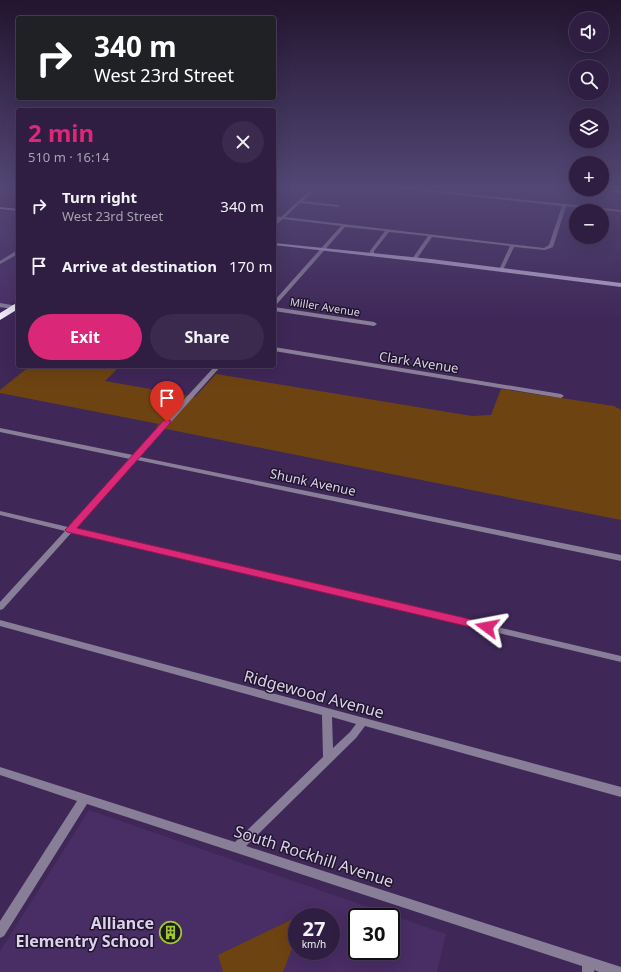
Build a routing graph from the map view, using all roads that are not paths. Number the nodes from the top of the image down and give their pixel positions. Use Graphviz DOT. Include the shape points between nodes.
graph roads {
  1 [pos="339,231"];
  2 [pos="388,231"];
  3 [pos="391,231"];
  4 [pos="556,231"];
  5 [pos="430,236"];
  6 [pos="276,244"];
  7 [pos="512,246"];
  8 [pos="322,250"];
  9 [pos="16,253"];
  10 [pos="372,255"];
  11 [pos="414,259"];
  12 [pos="0,263"];
  13 [pos="501,270"];
  14 [pos="621,285"];
  15 [pos="276,302"];
  16 [pos="0,305"];
  17 [pos="16,307"];
  18 [pos="16,308"];
  19 [pos="276,309"];
  20 [pos="0,317"];
  21 [pos="374,324"];
  22 [pos="276,349"];
  23 [pos="216,368"];
  24 [pos="561,396"];
  25 [pos="0,430"];
  26 [pos="135,458"];
  27 [pos="0,513"];
  28 [pos="70,530"];
  29 [pos="621,558"];
  30 [pos="0,607"];
  31 [pos="0,623"];
  32 [pos="621,659"];
  33 [pos="327,713"];
  34 [pos="363,722"];
  35 [pos="328,759"];
  36 [pos="0,771"];
  37 [pos="621,792"];
  38 [pos="84,799"];
  39 [pos="237,848"];
  40 [pos="0,932"];
  41 [pos="588,967"];
  42 [pos="618,972"];
  1 -- 8 [label="street"];
  2 -- 10 [label="street" via="372,251"];
  3 -- 5 [label="street"];
  4 -- 7 [label="street" via="548,249"];
  5 -- 7 [label="street"];
  5 -- 11 [label="street"];
  6 -- 8 [label="main road"];
  7 -- 13 [label="street"];
  8 -- 10 [label="main road"];
  8 -- 15 [label="street"];
  9 -- 12 [label="street"];
  10 -- 11 [label="main road"];
  11 -- 13 [label="main road"];
  13 -- 14 [label="main road"];
  16 -- 17 [label="street"];
  18 -- 20 [label="highway"];
  19 -- 21 [label="street, Miller Avenue"];
  22 -- 24 [label="street, Clark Avenue"];
  23 -- 26 [label="street"];
  25 -- 26 [label="street, Shunk Avenue"];
  26 -- 28 [label="street"];
  26 -- 29 [label="street, Shunk Avenue"];
  27 -- 28 [label="street"];
  28 -- 30 [label="street"];
  28 -- 32 [label="street"];
  31 -- 33 [label="street, Ridgewood Avenue"];
  33 -- 34 [label="street, Ridgewood Avenue"];
  33 -- 35 [label="street"];
  34 -- 35 [label="street"];
  34 -- 37 [label="street, Ridgewood Avenue"];
  35 -- 39 [label="street"];
  36 -- 38 [label="street, South Rockhill Avenue"];
  38 -- 39 [label="street, South Rockhill Avenue"];
  38 -- 40 [label="street"];
  39 -- 41 [label="street, South Rockhill Avenue"];
  41 -- 42 [label="street, South Rockhill Avenue"];
}
